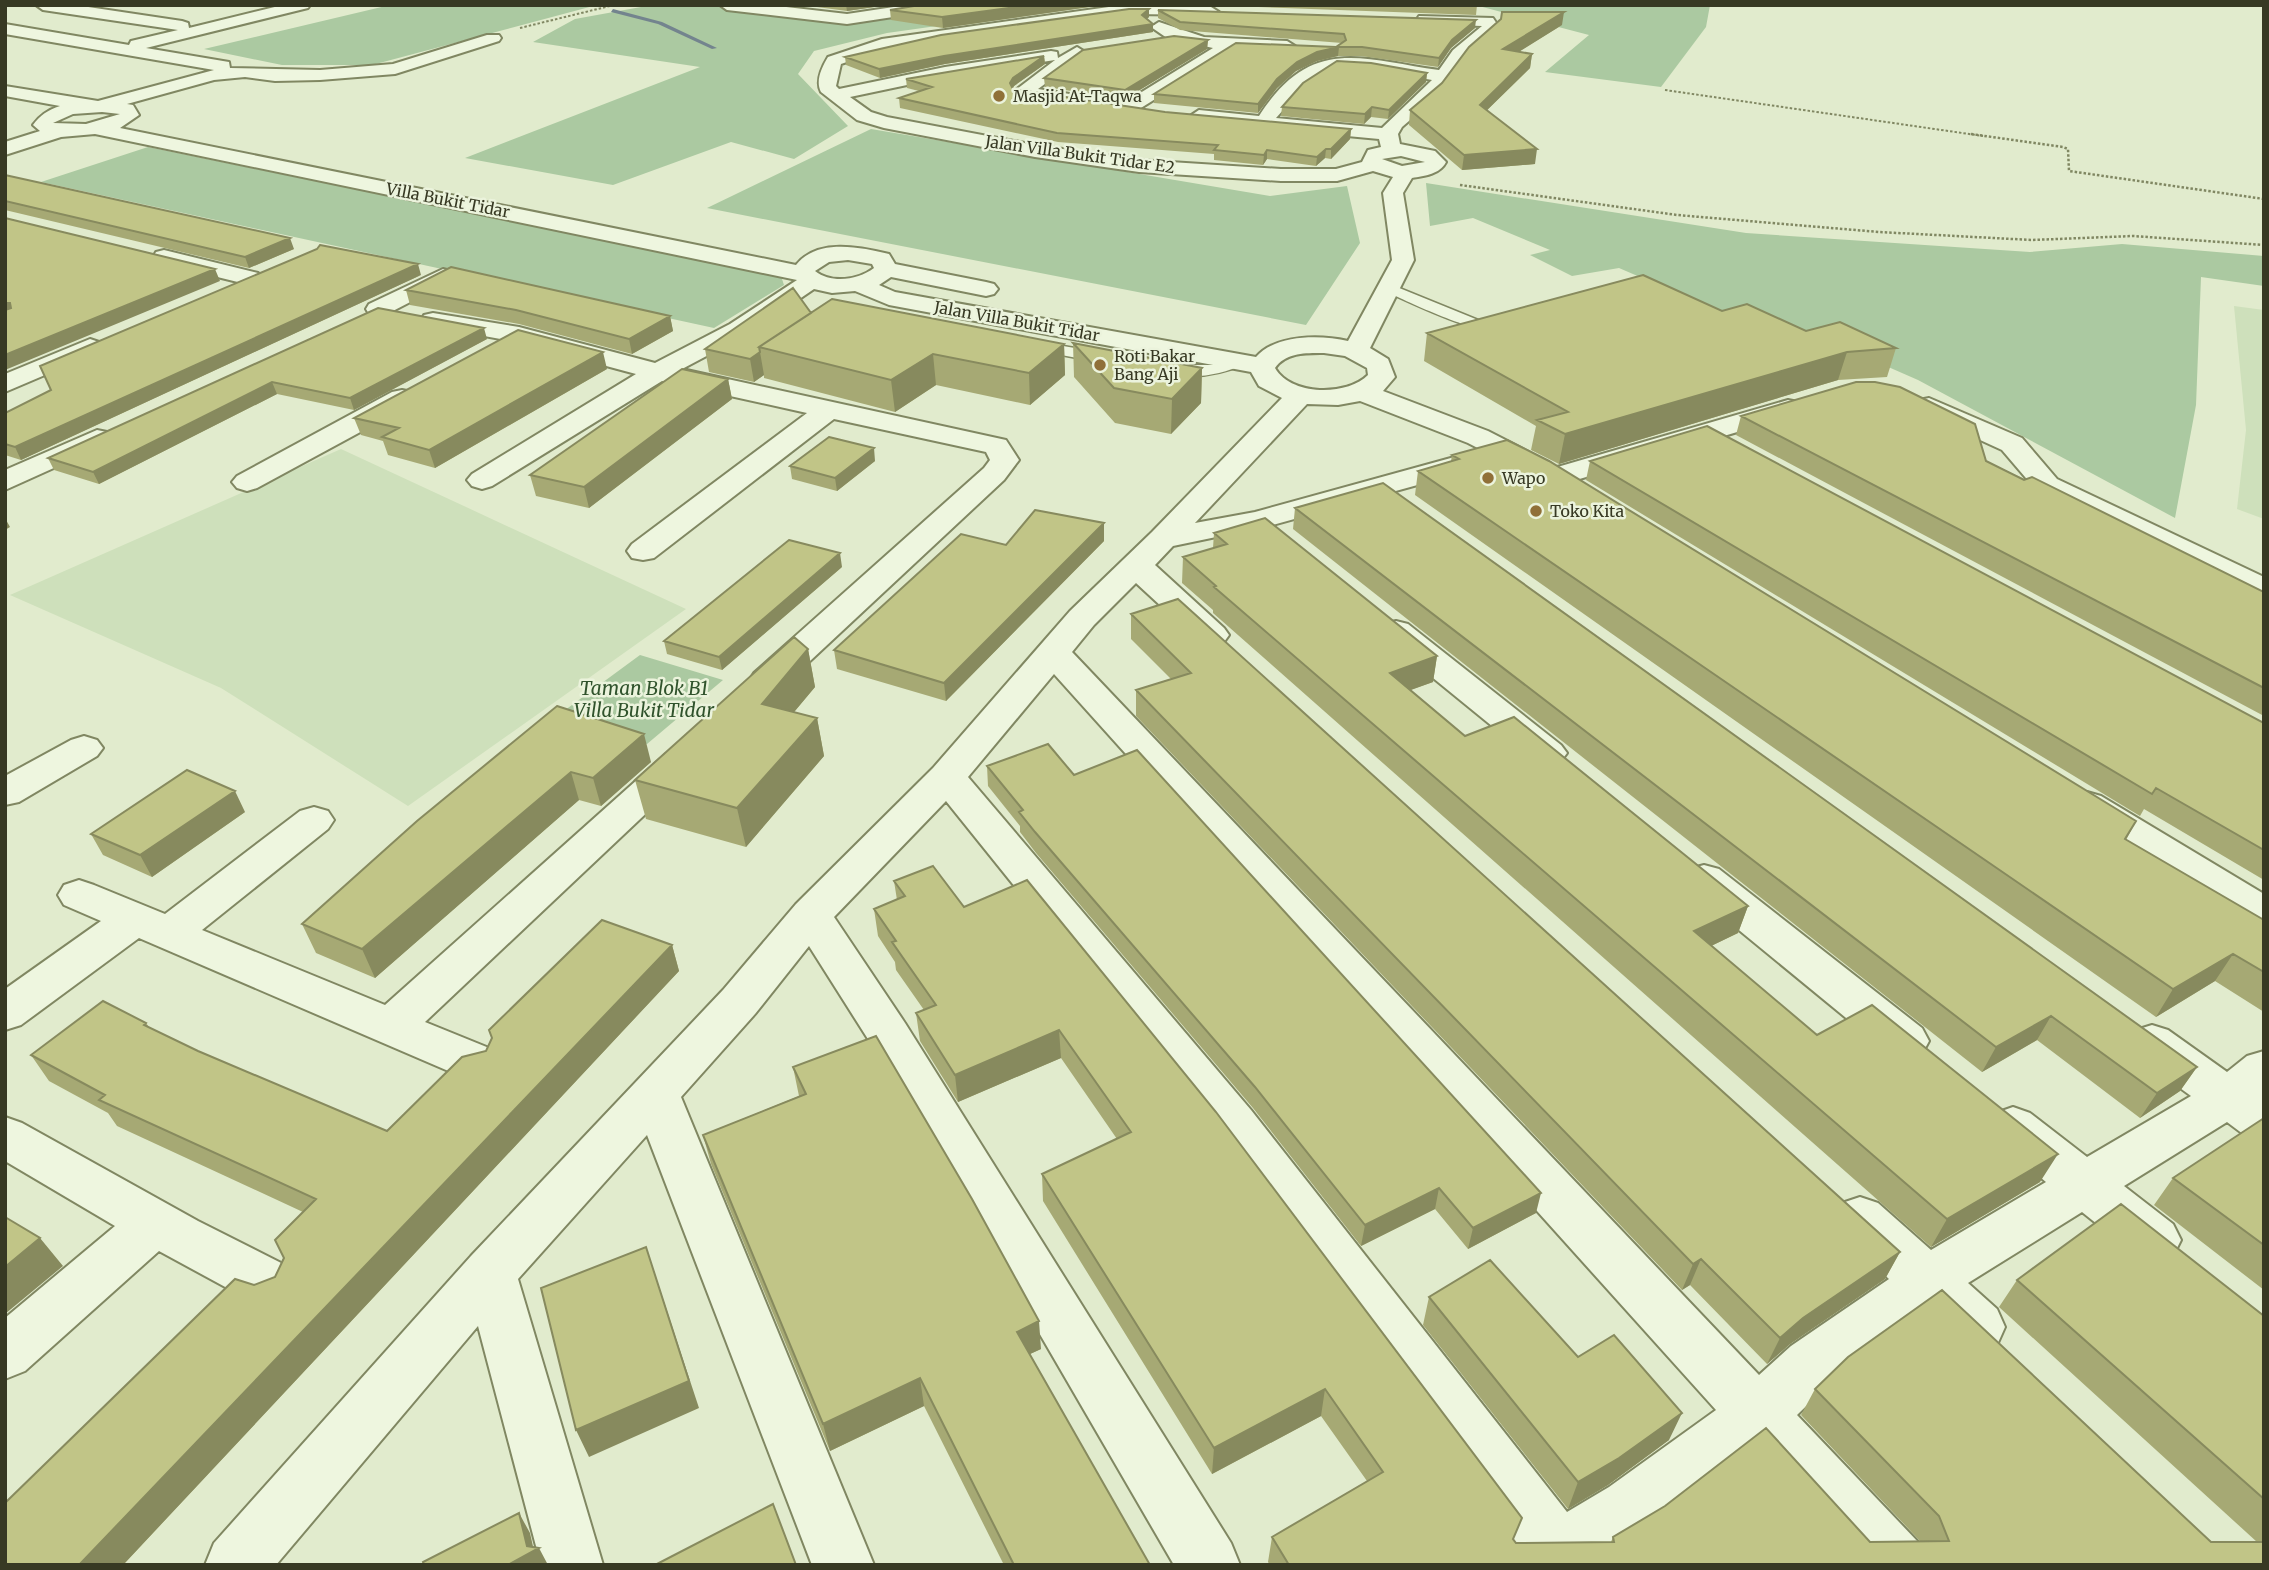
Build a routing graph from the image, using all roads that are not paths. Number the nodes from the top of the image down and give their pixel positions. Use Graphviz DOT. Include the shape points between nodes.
graph roads {
  1 [pos="303,5"];
  2 [pos="727,5"];
  3 [pos="939,5"];
  4 [pos="1443,5"];
  5 [pos="231,7"];
  6 [pos="1129,9"];
  7 [pos="1225,12"];
  8 [pos="270,13"];
  9 [pos="30,14"];
  10 [pos="1404,18"];
  11 [pos="1487,21"];
  12 [pos="201,29"];
  13 [pos="1174,37"];
  14 [pos="493,38"];
  15 [pos="1154,40"];
  16 [pos="1232,44"];
  17 [pos="121,48"];
  18 [pos="1384,49"];
  19 [pos="1325,51"];
  20 [pos="1438,52"];
  21 [pos="1459,54"];
  22 [pos="945,72"];
  23 [pos="248,76"];
  24 [pos="1442,76"];
  25 [pos="1007,88"];
  26 [pos="5,90"];
  27 [pos="834,95"];
  28 [pos="1089,101"];
  29 [pos="1154,111"];
  30 [pos="95,114"];
  31 [pos="126,114"];
  32 [pos="1179,114"];
  33 [pos="1265,121"];
  34 [pos="45,122"];
  35 [pos="5,135"];
  36 [pos="1390,142"];
  37 [pos="5,149"];
  38 [pos="1374,165"];
  39 [pos="1419,172"];
  40 [pos="141,252"];
  41 [pos="275,268"];
  42 [pos="886,268"];
  43 [pos="812,270"];
  44 [pos="443,276"];
  45 [pos="250,278"];
  46 [pos="856,283"];
  47 [pos="1387,287"];
  48 [pos="213,294"];
  49 [pos="1007,294"];
  50 [pos="378,309"];
  51 [pos="1102,313"];
  52 [pos="353,320"];
  53 [pos="1517,325"];
  54 [pos="519,335"];
  55 [pos="115,336"];
  56 [pos="1023,344"];
  57 [pos="1285,349"];
  58 [pos="1356,351"];
  59 [pos="484,354"];
  60 [pos="1114,359"];
  61 [pos="1251,364"];
  62 [pos="1152,366"];
  63 [pos="659,372"];
  64 [pos="5,384"];
  65 [pos="425,386"];
  66 [pos="1362,392"];
  67 [pos="1301,394"];
  68 [pos="1900,395"];
  69 [pos="1810,401"];
  70 [pos="829,409"];
  71 [pos="117,429"];
  72 [pos="1707,433"];
  73 [pos="1508,451"];
  74 [pos="1743,453"];
  75 [pos="1556,477"];
  76 [pos="482,480"];
  77 [pos="5,481"];
  78 [pos="247,482"];
  79 [pos="1378,486"];
  80 [pos="1591,499"];
  81 [pos="1412,511"];
  82 [pos="1258,520"];
  83 [pos="1291,546"];
  84 [pos="643,551"];
  85 [pos="1150,552"];
  86 [pos="2264,590"];
  87 [pos="1367,607"];
  88 [pos="1054,653"];
  89 [pos="1241,660"];
  90 [pos="749,698"];
  91 [pos="698,745"];
  92 [pos="84,747"];
  93 [pos="1573,774"];
  94 [pos="947,777"];
  95 [pos="2063,790"];
  96 [pos="5,793"];
  97 [pos="314,820"];
  98 [pos="1671,852"];
  99 [pos="79,895"];
  100 [pos="2264,914"];
  101 [pos="811,915"];
  102 [pos="153,926"];
  103 [pos="5,1013"];
  104 [pos="2126,1024"];
  105 [pos="392,1025"];
  106 [pos="1932,1062"];
  107 [pos="477,1063"];
  108 [pos="655,1093"];
  109 [pos="2252,1097"];
  110 [pos="1987,1106"];
  111 [pos="5,1137"];
  112 [pos="2085,1185"];
  113 [pos="1827,1189"];
  114 [pos="156,1222"];
  115 [pos="2190,1267"];
  116 [pos="490,1273"];
  117 [pos="1928,1281"];
  118 [pos="270,1284"];
  119 [pos="5,1353"];
  120 [pos="2010,1357"];
  121 [pos="1758,1414"];
  122 [pos="1555,1560"];
  123 [pos="236,1565"];
  124 [pos="572,1565"];
  125 [pos="843,1565"];
  126 [pos="1209,1565"];
  127 [pos="1897,1565"];
  1 -- 8 [label="street"];
  2 -- 3 [label="street" via="847,19"];
  4 -- 11 [label="street"];
  5 -- 8 [label="street"];
  6 -- 7 [label="street"];
  6 -- 13 [label="street"];
  6 -- 27 [label="street" via="882,44 834,61 827,88"];
  8 -- 12 [label="street"];
  9 -- 12 [label="street"];
  9 -- 17 [label="street"];
  10 -- 11 [label="street"];
  11 -- 21 [label="street" via="1491,27"];
  12 -- 17 [label="street"];
  13 -- 15 [label="street"];
  13 -- 16 [label="street"];
  14 -- 23 [label="street" via="395,69"];
  16 -- 19 [label="street"];
  16 -- 29 [label="street" via="1123,106"];
  17 -- 23 [label="street" via="219,65"];
  18 -- 19 [label="street"];
  19 -- 24 [label="street"];
  19 -- 33 [label="street"];
  20 -- 21 [label="street"];
  21 -- 24 [label="street"];
  22 -- 25 [label="street"];
  22 -- 25 [label="street" via="1083,51"];
  22 -- 27 [label="street"];
  23 -- 30 [label="street" via="189,80"];
  23 -- 31 [label="street"];
  24 -- 36 [label="street" via="1433,90 1394,124"];
  25 -- 28 [label="street"];
  26 -- 30 [label="street, Villa Bukit Tidar"];
  27 -- 38 [label="street, Jalan Villa Bukit Tidar E2" via="864,116 884,122 1139,166 1326,175"];
  30 -- 31 [label="street"];
  30 -- 34 [label="street"];
  30 -- 43 [label="street, Villa Bukit Tidar"];
  31 -- 43 [label="street, Villa Bukit Tidar"];
  32 -- 33 [label="street"];
  33 -- 36 [label="street"];
  34 -- 35 [label="street"];
  34 -- 37 [label="street"];
  36 -- 38 [label="street" via="1371,158"];
  36 -- 39 [label="street" via="1433,158 1435,165"];
  38 -- 39 [label="street"];
  39 -- 47 [label="street" via="1393,189 1403,260"];
  40 -- 45 [label="street"];
  41 -- 45 [label="street"];
  42 -- 43 [label="street, Jalan Villa Bukit Tidar" via="881,259 848,253"];
  42 -- 46 [label="street" via="876,277"];
  42 -- 49 [label="street, Jalan Villa Bukit Tidar"];
  43 -- 46 [label="street" via="832,284"];
  43 -- 63 [label="street" via="739,330"];
  44 -- 50 [label="street"];
  45 -- 48 [label="street"];
  46 -- 61 [label="street, Jalan Villa Bukit Tidar" via="890,307"];
  47 -- 53 [label="lane" via="1481,326"];
  47 -- 58 [label="street"];
  50 -- 52 [label="street"];
  50 -- 54 [label="street"];
  51 -- 57 [label="street, Jalan Villa Bukit Tidar"];
  54 -- 59 [label="street"];
  54 -- 63 [label="street"];
  55 -- 64 [label="street"];
  56 -- 60 [label="lane"];
  57 -- 58 [label="street" via="1323,345"];
  57 -- 61 [label="street"];
  58 -- 66 [label="street" via="1376,361 1382,373 1380,381"];
  61 -- 62 [label="lane" via="1191,373"];
  61 -- 67 [label="street" via="1272,384"];
  63 -- 70 [label="street"];
  63 -- 76 [label="street"];
  65 -- 78 [label="street"];
  66 -- 67 [label="street" via="1331,397"];
  66 -- 73 [label="street"];
  67 -- 85 [label="street"];
  68 -- 86 [label="street" via="2012,444 2047,485"];
  69 -- 72 [label="street"];
  70 -- 84 [label="street"];
  70 -- 90 [label="street" via="996,446 1005,460"];
  71 -- 77 [label="street"];
  72 -- 74 [label="street"];
  72 -- 75 [label="street"];
  73 -- 75 [label="street"];
  73 -- 79 [label="street"];
  75 -- 80 [label="street"];
  79 -- 81 [label="street"];
  79 -- 82 [label="street"];
  82 -- 83 [label="street"];
  82 -- 85 [label="street"];
  85 -- 88 [label="street" via="1082,618"];
  85 -- 89 [label="street"];
  87 -- 93 [label="street"];
  88 -- 94 [label="street"];
  88 -- 121 [label="street"];
  91 -- 105 [label="street"];
  92 -- 96 [label="street"];
  94 -- 101 [label="street"];
  94 -- 122 [label="street" via="1234,1124"];
  95 -- 100 [label="street"];
  97 -- 102 [label="street"];
  98 -- 106 [label="street"];
  99 -- 102 [label="street"];
  101 -- 108 [label="street"];
  101 -- 126 [label="street" via="889,1035"];
  102 -- 103 [label="street"];
  102 -- 105 [label="street"];
  104 -- 109 [label="street"];
  105 -- 107 [label="street"];
  108 -- 116 [label="street"];
  108 -- 125 [label="street"];
  109 -- 112 [label="street"];
  110 -- 112 [label="street"];
  111 -- 114 [label="street"];
  112 -- 115 [label="street"];
  112 -- 117 [label="street"];
  113 -- 117 [label="street"];
  114 -- 118 [label="street"];
  114 -- 119 [label="street"];
  116 -- 123 [label="street"];
  116 -- 124 [label="street"];
  117 -- 120 [label="street"];
  117 -- 121 [label="street" via="1811,1364"];
  121 -- 122 [label="street"];
  121 -- 127 [label="street"];
}
